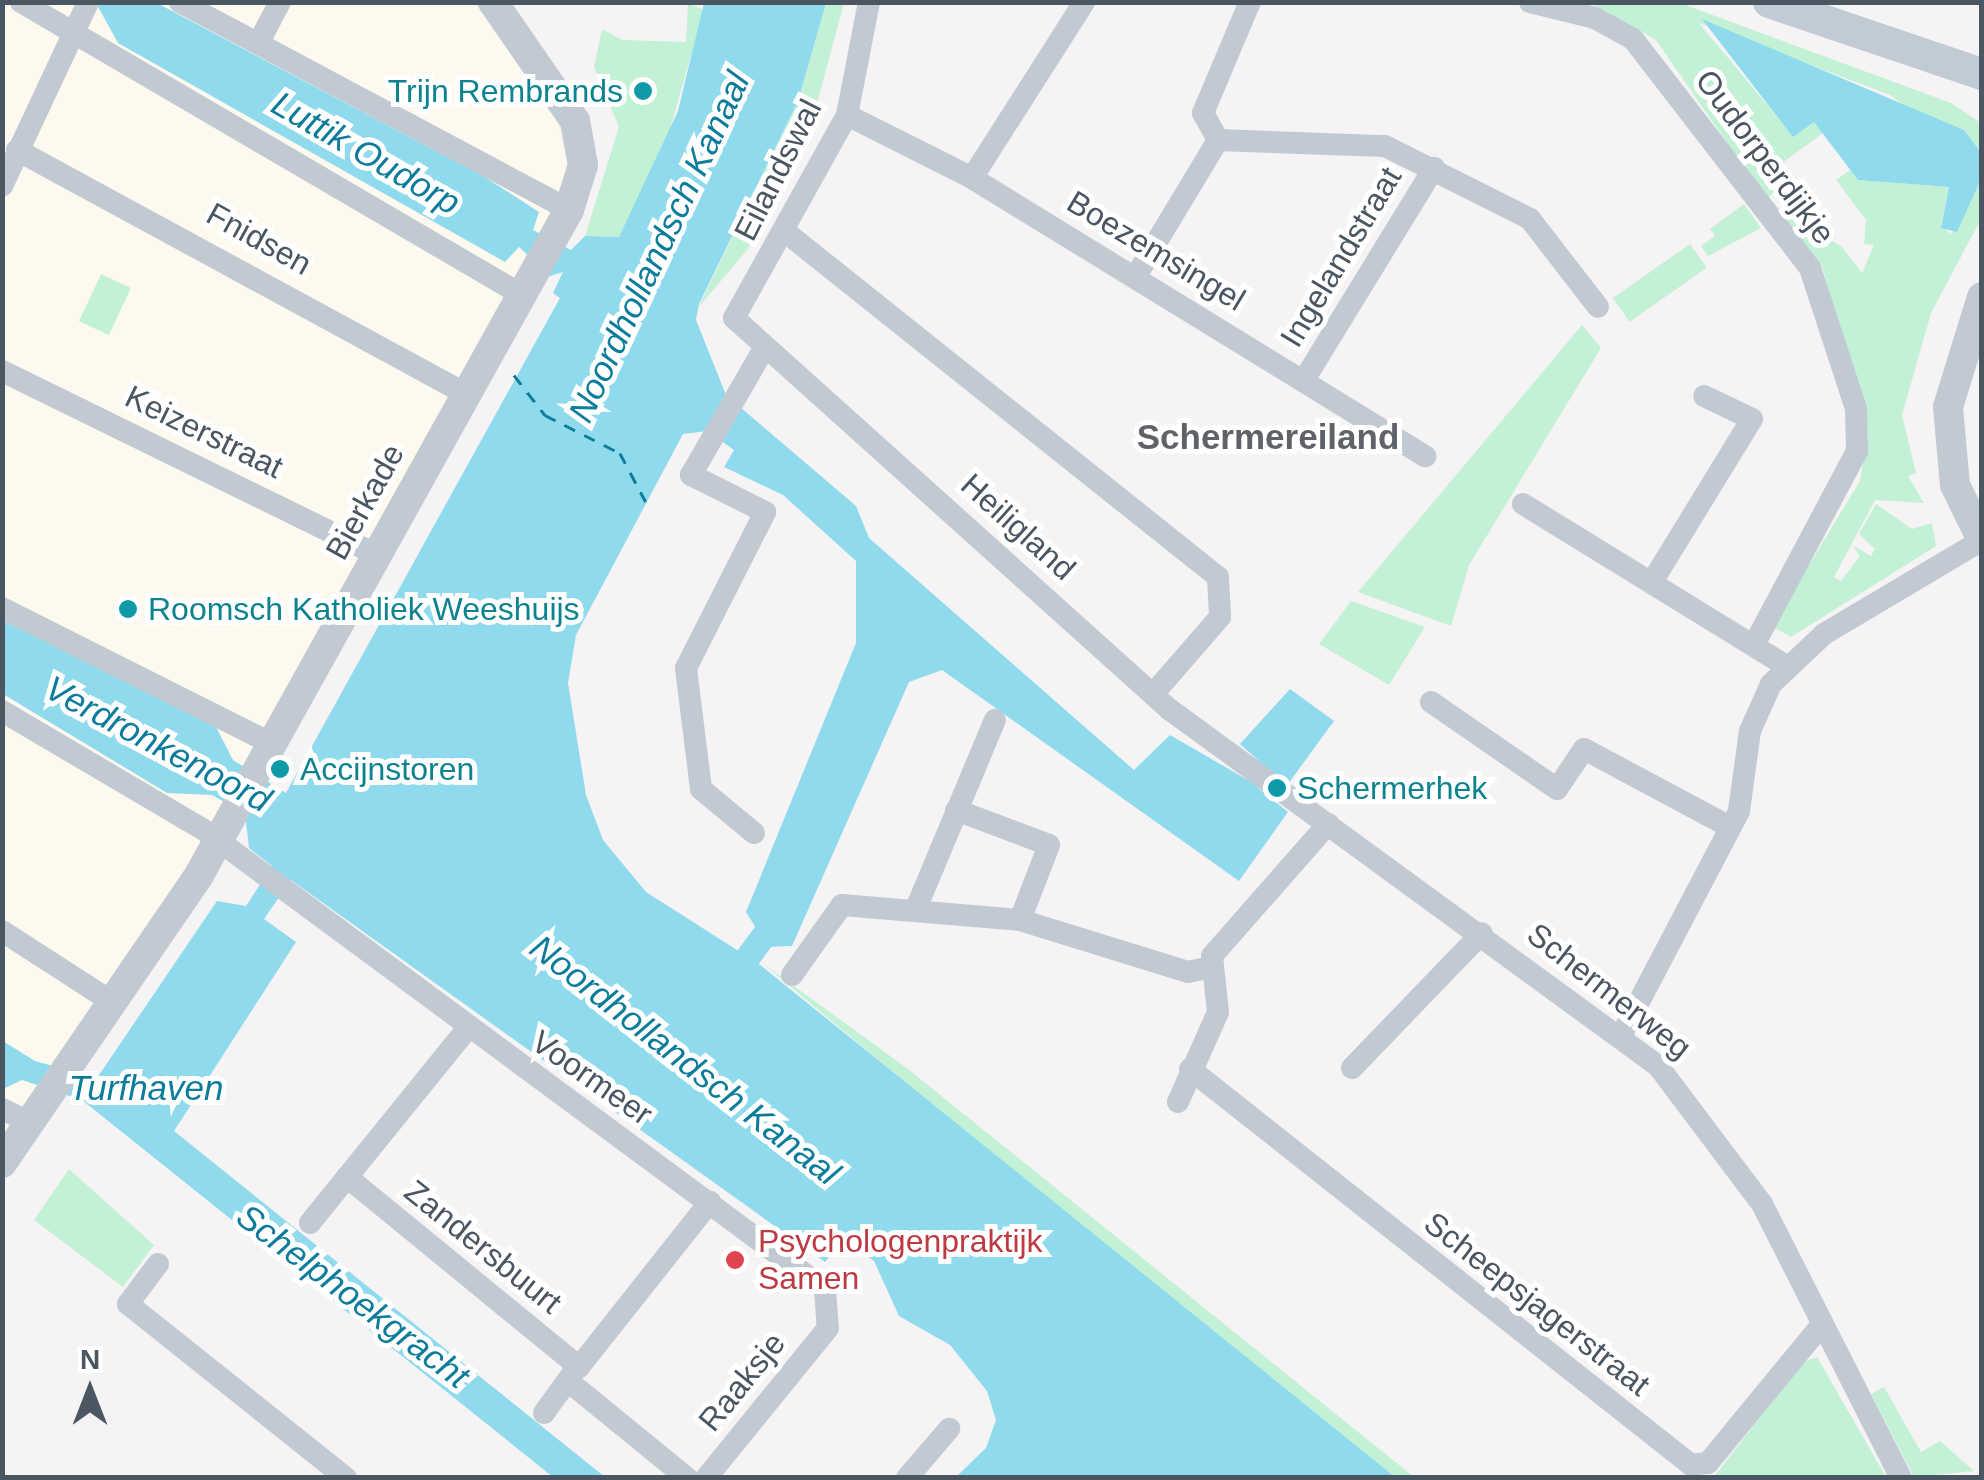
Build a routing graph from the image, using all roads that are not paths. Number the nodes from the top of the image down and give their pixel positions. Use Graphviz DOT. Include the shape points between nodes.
graph roads {
  1 [pos="21,2"];
  2 [pos="180,2"];
  3 [pos="280,2"];
  4 [pos="492,2"];
  5 [pos="869,2"];
  6 [pos="1084,2"];
  7 [pos="1250,2"];
  8 [pos="1530,2"];
  9 [pos="1769,2"];
  10 [pos="83,12"];
  11 [pos="259,42"];
  12 [pos="1982,74"];
  13 [pos="847,114"];
  14 [pos="1218,140"];
  15 [pos="17,150"];
  16 [pos="1434,168"];
  17 [pos="972,178"];
  18 [pos="2,186"];
  19 [pos="563,221"];
  20 [pos="788,234"];
  21 [pos="1136,276"];
  22 [pos="529,281"];
  23 [pos="1982,297"];
  24 [pos="1598,307"];
  25 [pos="764,347"];
  26 [pos="2,371"];
  27 [pos="1304,380"];
  28 [pos="466,394"];
  29 [pos="1704,396"];
  30 [pos="1425,456"];
  31 [pos="1522,504"];
  32 [pos="1982,540"];
  33 [pos="376,554"];
  34 [pos="1652,582"];
  35 [pos="2,608"];
  36 [pos="1754,645"];
  37 [pos="1786,666"];
  38 [pos="1154,694"];
  39 [pos="1431,702"];
  40 [pos="2,711"];
  41 [pos="995,720"];
  42 [pos="258,755"];
  43 [pos="956,810"];
  44 [pos="1328,824"];
  45 [pos="1730,826"];
  46 [pos="754,833"];
  47 [pos="214,838"];
  48 [pos="914,911"];
  49 [pos="1020,920"];
  50 [pos="2,932"];
  51 [pos="1482,933"];
  52 [pos="1207,968"];
  53 [pos="792,975"];
  54 [pos="112,1002"];
  55 [pos="467,1030"];
  56 [pos="1621,1036"];
  57 [pos="1352,1068"];
  58 [pos="1190,1069"];
  59 [pos="1178,1102"];
  60 [pos="26,1110"];
  61 [pos="2,1163"];
  62 [pos="347,1177"];
  63 [pos="710,1202"];
  64 [pos="310,1223"];
  65 [pos="158,1264"];
  66 [pos="1822,1324"];
  67 [pos="828,1328"];
  68 [pos="573,1374"];
  69 [pos="544,1414"];
  70 [pos="949,1429"];
  71 [pos="346,1478"];
  72 [pos="687,1478"];
  73 [pos="706,1478"];
  74 [pos="907,1478"];
  75 [pos="1900,1478"];
  1 -- 10 [label="street"];
  2 -- 11 [label="street"];
  3 -- 11 [label="street"];
  4 -- 19 [label="street" via="568,104 580,179"];
  5 -- 13 [label="street, Eilandswal"];
  6 -- 17 [label="street"];
  7 -- 14 [label="street" via="1202,113"];
  8 -- 36 [label="street, Oudorperdijkje" via="1596,18 1633,39 1810,268 1856,410 1857,450"];
  9 -- 12 [label="main road"];
  10 -- 15 [label="street"];
  10 -- 22 [label="street"];
  11 -- 19 [label="street"];
  13 -- 17 [label="street, Boezemsingel"];
  13 -- 20 [label="street, Eilandswal"];
  14 -- 16 [label="street" via="1385,146"];
  14 -- 21 [label="street"];
  15 -- 18 [label="street"];
  15 -- 28 [label="street, Fnidsen"];
  16 -- 24 [label="street" via="1530,219"];
  16 -- 27 [label="street, Ingelandstraat"];
  17 -- 21 [label="street, Boezemsingel"];
  19 -- 22 [label="street, Bierkade"];
  20 -- 25 [label="street, Eilandswal" via="734,312"];
  20 -- 38 [label="street" via="1218,577 1220,617"];
  21 -- 27 [label="street, Boezemsingel"];
  22 -- 28 [label="street, Bierkade"];
  23 -- 32 [label="street" via="1948,407 1955,484"];
  25 -- 38 [label="street, Heiligland"];
  25 -- 46 [label="street" via="691,475 765,512 686,668 701,789"];
  26 -- 33 [label="street, Keizerstraat"];
  27 -- 30 [label="street, Boezemsingel"];
  28 -- 33 [label="street, Bierkade"];
  29 -- 34 [label="street" via="1752,418"];
  31 -- 34 [label="street"];
  32 -- 37 [label="street"];
  33 -- 42 [label="street, Bierkade"];
  34 -- 36 [label="street"];
  35 -- 42 [label="street"];
  36 -- 37 [label="street"];
  37 -- 45 [label="street" via="1753,718"];
  38 -- 44 [label="street, Heiligland"];
  39 -- 45 [label="street" via="1557,789 1584,750"];
  40 -- 47 [label="street"];
  41 -- 43 [label="street"];
  42 -- 47 [label="street, Bierkade"];
  43 -- 48 [label="street"];
  43 -- 49 [label="street" via="1049,845"];
  44 -- 51 [label="street, Schermerweg"];
  44 -- 52 [label="street"];
  45 -- 56 [label="street"];
  47 -- 54 [label="street, Bierkade"];
  47 -- 55 [label="street, Voormeer" via="260,880"];
  48 -- 49 [label="street"];
  48 -- 53 [label="street" via="842,905"];
  49 -- 52 [label="street" via="1188,972"];
  50 -- 54 [label="street"];
  51 -- 56 [label="street, Schermerweg"];
  51 -- 57 [label="street"];
  52 -- 58 [label="street" via="1220,1004"];
  54 -- 60 [label="street, Bierkade" via="73,1060"];
  55 -- 62 [label="street"];
  55 -- 63 [label="street, Voormeer"];
  56 -- 66 [label="street, Schermerweg" via="1720,1137"];
  58 -- 59 [label="street"];
  58 -- 66 [label="street, Scheepsjagerstraat" via="1691,1465 1708,1462"];
  60 -- 61 [label="street, Bierkade"];
  62 -- 64 [label="street"];
  62 -- 68 [label="street, Zandersbuurt"];
  63 -- 67 [label="street, Voormeer" via="825,1289"];
  63 -- 68 [label="street"];
  65 -- 71 [label="street" via="128,1304"];
  66 -- 75 [label="street, Schermerweg"];
  67 -- 73 [label="street, Raaksje"];
  68 -- 69 [label="street"];
  68 -- 72 [label="street"];
  70 -- 74 [label="street"];
}
